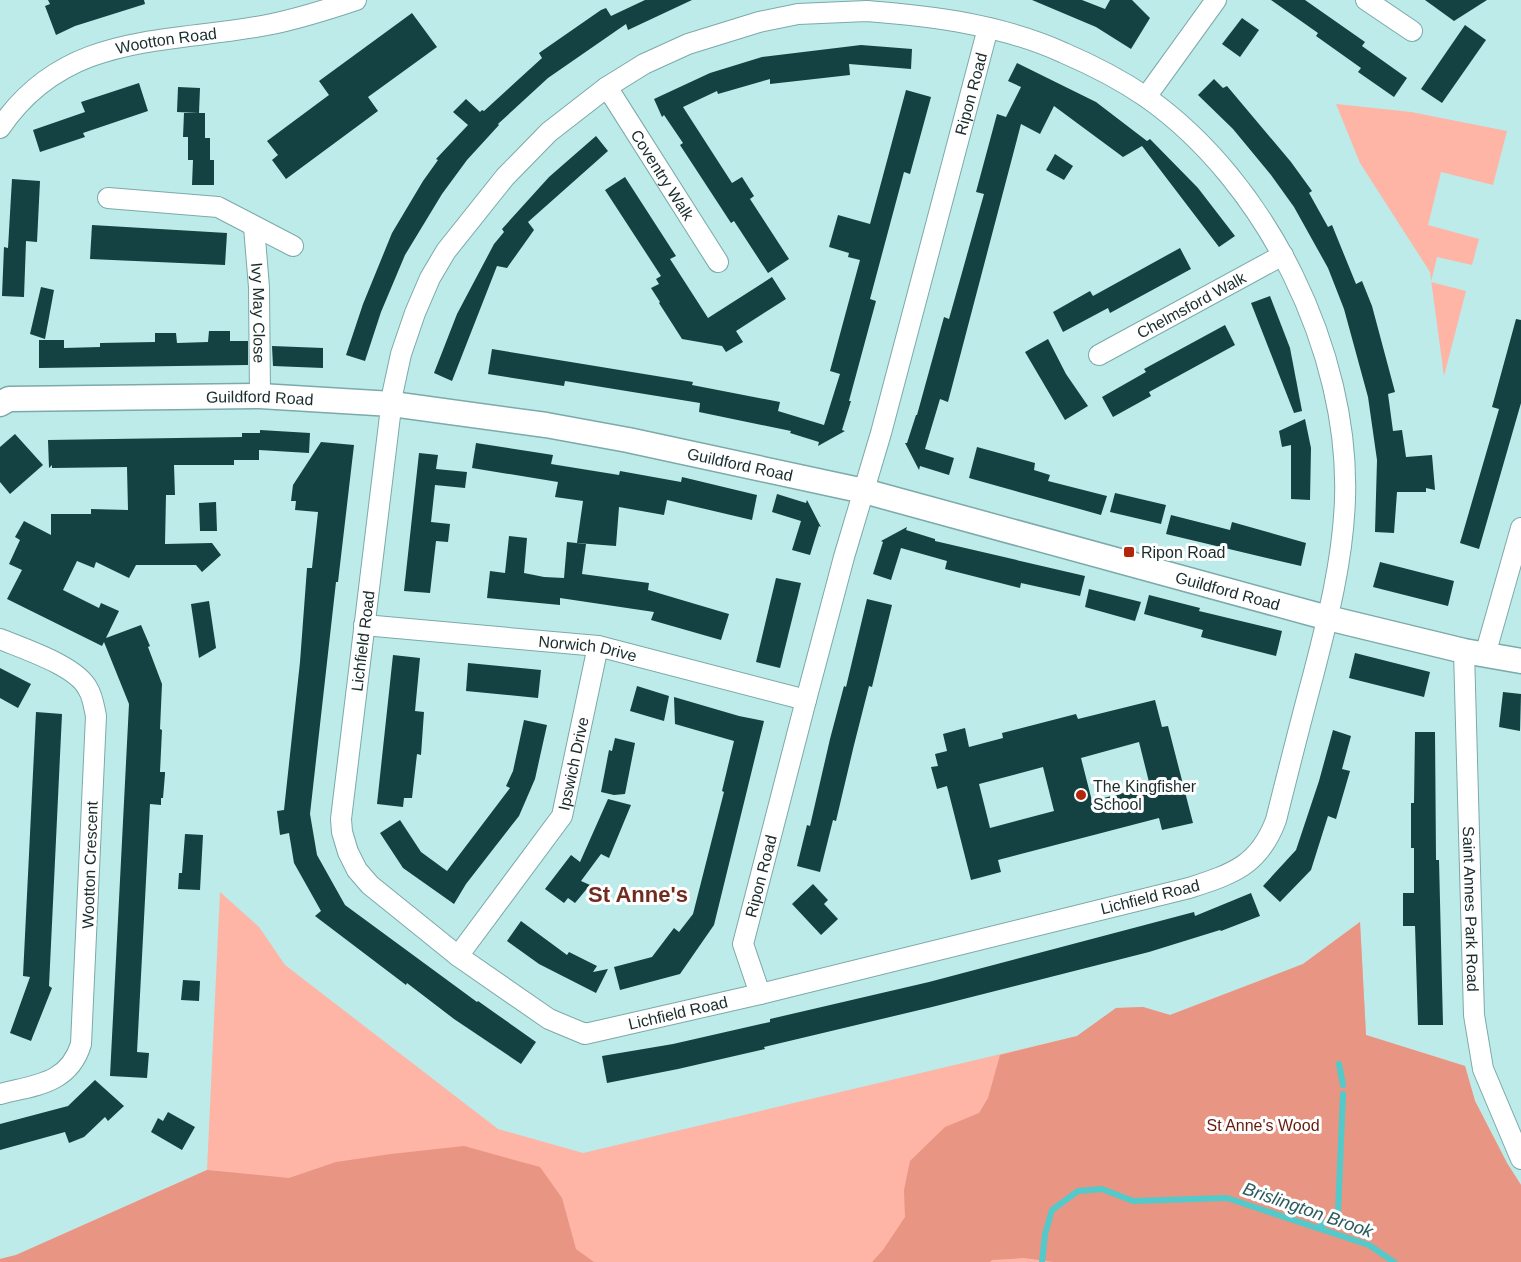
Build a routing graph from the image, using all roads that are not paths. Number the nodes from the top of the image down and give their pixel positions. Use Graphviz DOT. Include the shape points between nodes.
graph roads {
  1 [pos="356,0"];
  2 [pos="1216,0"];
  3 [pos="1366,0"];
  4 [pos="988,28"];
  5 [pos="1412,31"];
  6 [pos="607,87"];
  7 [pos="1146,97"];
  8 [pos="0,128"];
  9 [pos="108,198"];
  10 [pos="254,227"];
  11 [pos="292,246"];
  12 [pos="1283,255"];
  13 [pos="718,262"];
  14 [pos="1099,355"];
  15 [pos="260,396"];
  16 [pos="0,404"];
  17 [pos="392,404"];
  18 [pos="864,491"];
  19 [pos="1521,528"];
  20 [pos="1328,618"];
  21 [pos="364,625"];
  22 [pos="0,639"];
  23 [pos="598,646"];
  24 [pos="1475,653"];
  25 [pos="1521,661"];
  26 [pos="806,700"];
  27 [pos="458,956"];
  28 [pos="760,994"];
  29 [pos="0,1094"];
  30 [pos="1521,1159"];
  1 -- 8 [label="street, Wootton Road" via="273,24 121,46 77,60 34,88"];
  2 -- 7 [label="street"];
  3 -- 5 [label="street"];
  4 -- 6 [label="street, Lichfield Road" via="889,13 798,14 742,26 688,44"];
  4 -- 7 [label="street, Lichfield Road" via="1062,52"];
  4 -- 18 [label="street, Ripon Road"];
  6 -- 13 [label="street, Coventry Walk"];
  6 -- 17 [label="street, Lichfield Road" via="527,153 446,251 415,314 401,354"];
  7 -- 12 [label="street, Lichfield Road" via="1221,167 1248,199"];
  9 -- 10 [label="street" via="218,207"];
  10 -- 11 [label="street"];
  10 -- 15 [label="street, Ivy May Close"];
  12 -- 14 [label="street, Chelmsford Walk"];
  12 -- 20 [label="street, Lichfield Road" via="1320,338 1342,439 1345,499"];
  15 -- 16 [label="street, Guildford Road" via="9,399"];
  15 -- 17 [label="street, Guildford Road"];
  17 -- 18 [label="street, Guildford Road" via="628,440"];
  17 -- 21 [label="street, Lichfield Road"];
  18 -- 20 [label="street, Guildford Road"];
  18 -- 26 [label="street, Ripon Road"];
  19 -- 24 [label="street, Saint Annes Park Road"];
  20 -- 24 [label="street, Guildford Road"];
  20 -- 28 [label="street, Lichfield Road" via="1272,830 1255,855 1238,870 1189,888"];
  21 -- 23 [label="street, Norwich Drive"];
  21 -- 27 [label="street, Lichfield Road" via="341,819 345,843 366,880"];
  22 -- 29 [label="street, Wootton Crescent" via="81,678 89,689 96,716 81,1044 72,1062 51,1081"];
  23 -- 26 [label="street, Norwich Drive"];
  23 -- 27 [label="street, Ipswich Drive" via="562,816"];
  24 -- 25 [label="street, Guildford Road"];
  24 -- 30 [label="street, Saint Annes Park Road" via="1474,1015 1484,1069"];
  26 -- 28 [label="street, Ripon Road" via="743,944"];
  27 -- 28 [label="street, Lichfield Road" via="549,1019 585,1034"];
}
